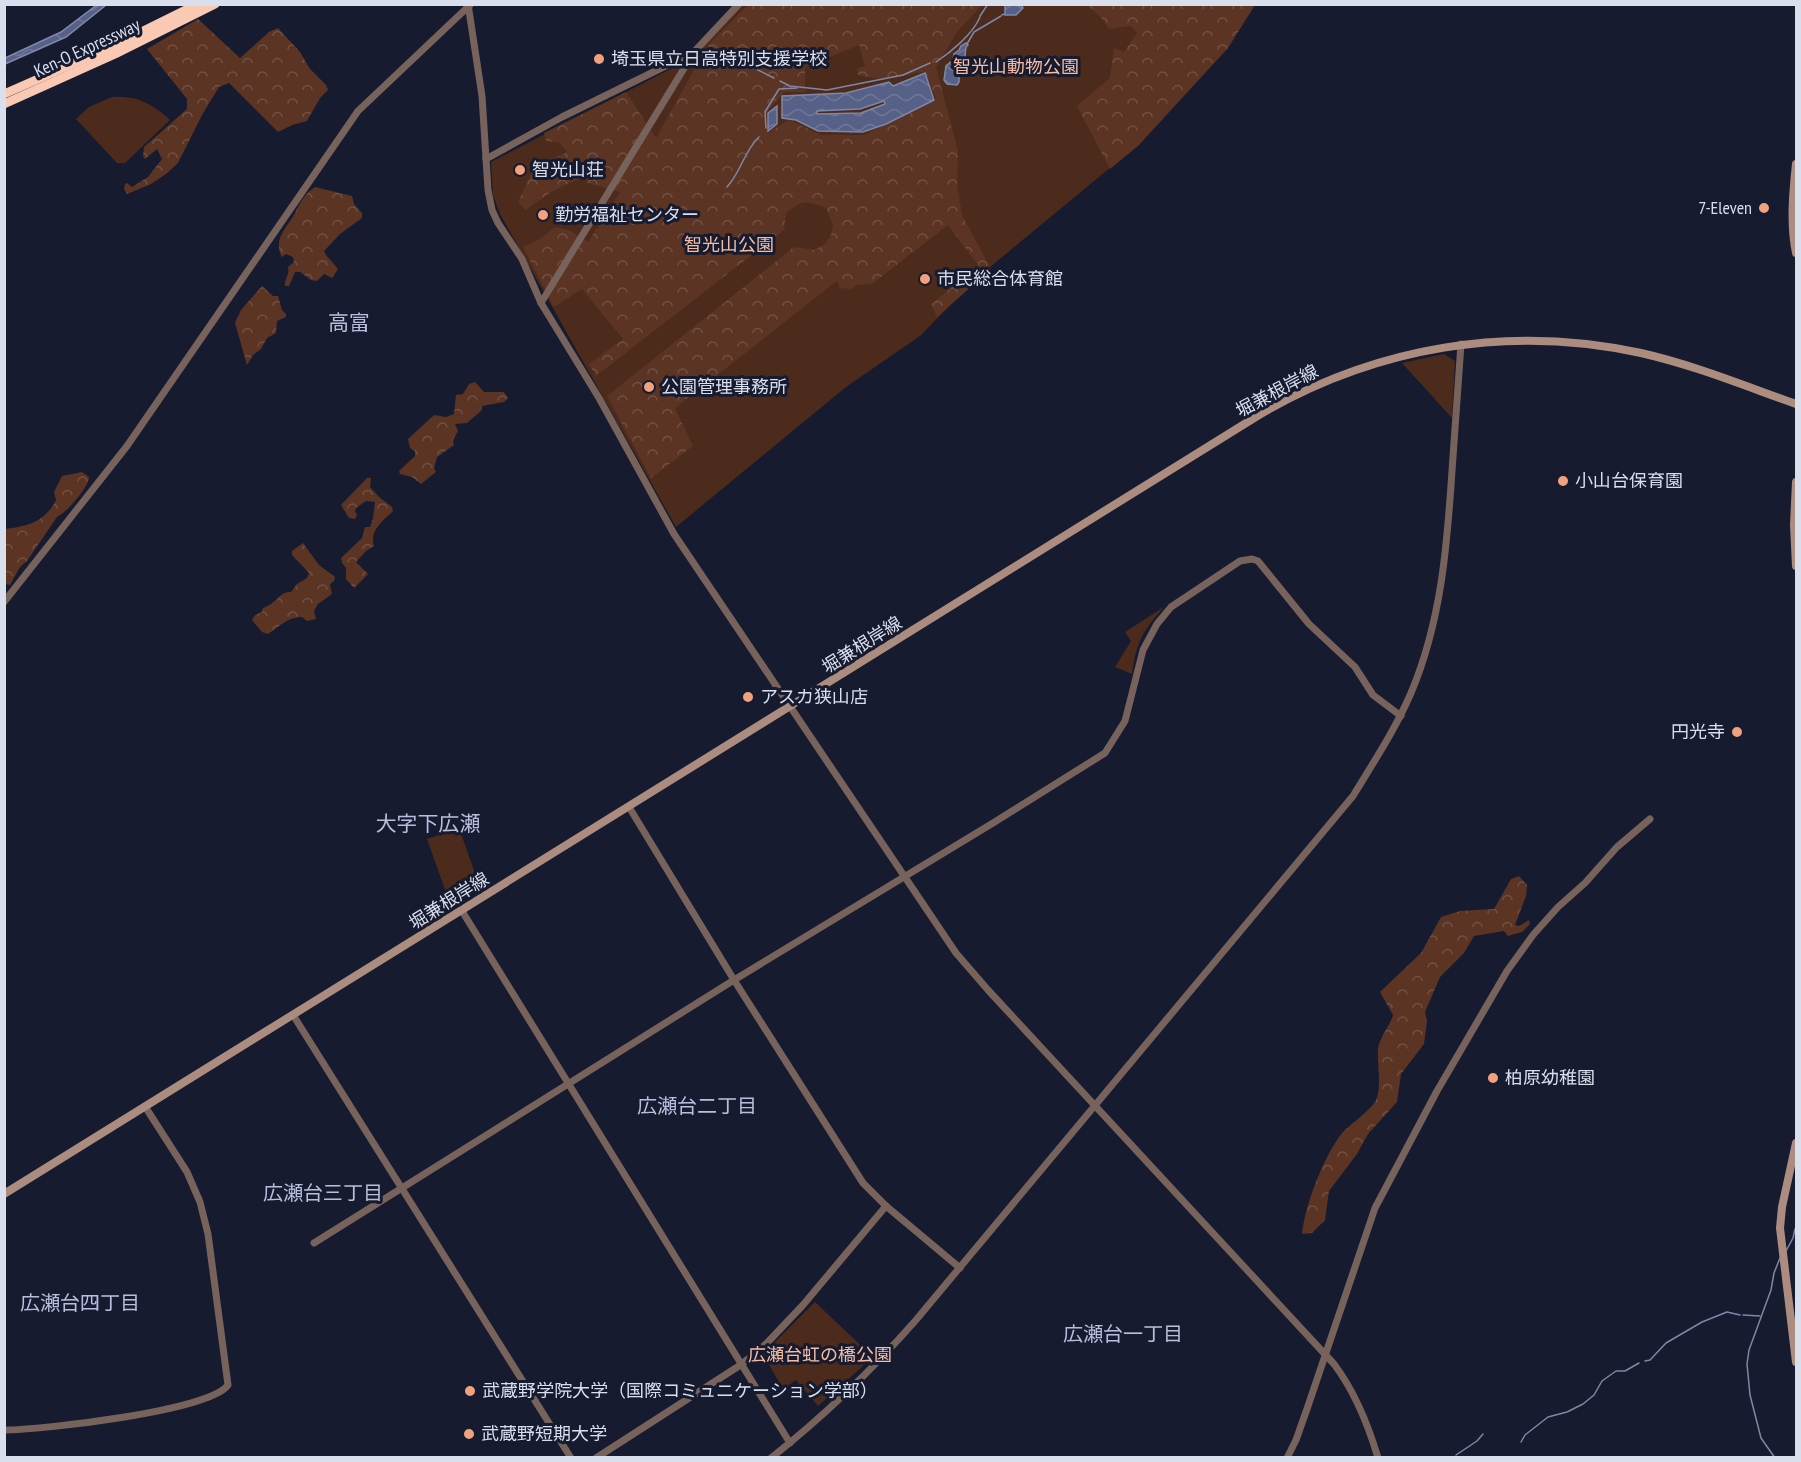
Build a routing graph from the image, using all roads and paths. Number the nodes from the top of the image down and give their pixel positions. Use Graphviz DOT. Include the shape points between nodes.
graph roads {
  1 [pos="198,4"];
  2 [pos="215,4"];
  3 [pos="739,4"];
  4 [pos="469,5"];
  5 [pos="694,52"];
  6 [pos="4,94"];
  7 [pos="4,104"];
  8 [pos="486,159"];
  9 [pos="1797,164"];
  10 [pos="1797,253"];
  11 [pos="541,303"];
  12 [pos="1461,344"];
  13 [pos="1797,404"];
  14 [pos="1797,482"];
  15 [pos="1797,566"];
  16 [pos="4,602"];
  17 [pos="790,707"];
  18 [pos="1401,716"];
  19 [pos="629,807"];
  20 [pos="1650,819"];
  21 [pos="903,876"];
  22 [pos="462,911"];
  23 [pos="734,980"];
  24 [pos="293,1015"];
  25 [pos="568,1083"];
  26 [pos="1096,1104"];
  27 [pos="146,1108"];
  28 [pos="1797,1143"];
  29 [pos="401,1187"];
  30 [pos="4,1194"];
  31 [pos="886,1206"];
  32 [pos="314,1244"];
  33 [pos="960,1268"];
  34 [pos="1326,1355"];
  35 [pos="1797,1362"];
  36 [pos="742,1364"];
  37 [pos="4,1430"];
  38 [pos="790,1443"];
  39 [pos="571,1458"];
  40 [pos="596,1458"];
  41 [pos="771,1458"];
  42 [pos="1287,1458"];
  43 [pos="1378,1458"];
  1 -- 6 [label="highway, Ken-O Expressway"];
  2 -- 7 [label="highway, Ken-O Expressway"];
  3 -- 5 [label="street"];
  4 -- 8 [label="street"];
  4 -- 16 [label="street" via="358,111 127,446"];
  5 -- 8 [label="street"];
  5 -- 11 [label="street"];
  8 -- 11 [label="street" via="492,210 522,259"];
  9 -- 10 [label="main road"];
  11 -- 17 [label="street" via="674,534"];
  12 -- 13 [label="main road, 堀兼根岸線" via="1548,341 1611,347 1671,361"];
  12 -- 17 [label="main road, 堀兼根岸線" via="1377,362 1279,404"];
  12 -- 18 [label="street" via="1442,582 1423,661"];
  14 -- 15 [label="main road"];
  17 -- 19 [label="main road, 堀兼根岸線"];
  17 -- 21 [label="street"];
  18 -- 21 [label="street" via="1373,695 1355,668 1309,624 1258,561 1246,559 1177,603 1157,624 1143,650 1125,722 1105,753"];
  18 -- 26 [label="street" via="1353,796"];
  19 -- 22 [label="main road, 堀兼根岸線"];
  19 -- 23 [label="street"];
  20 -- 34 [label="street" via="1558,907 1507,971 1375,1208"];
  21 -- 23 [label="street"];
  21 -- 26 [label="street" via="971,971"];
  22 -- 24 [label="main road, 堀兼根岸線"];
  22 -- 25 [label="street"];
  23 -- 25 [label="street"];
  23 -- 31 [label="street" via="862,1183"];
  24 -- 27 [label="main road, 堀兼根岸線"];
  24 -- 29 [label="street"];
  25 -- 29 [label="street"];
  25 -- 36 [label="street"];
  26 -- 33 [label="street"];
  26 -- 34 [label="street"];
  27 -- 30 [label="main road, 堀兼根岸線"];
  27 -- 37 [label="street" via="187,1172 202,1209 228,1385 220,1393 172,1408"];
  28 -- 35 [label="main road" via="1780,1228"];
  29 -- 32 [label="street"];
  29 -- 39 [label="street"];
  31 -- 33 [label="street"];
  31 -- 36 [label="street" via="791,1319"];
  33 -- 38 [label="street" via="883,1357"];
  34 -- 42 [label="street"];
  34 -- 43 [label="street" via="1356,1399"];
  36 -- 38 [label="street"];
  36 -- 40 [label="street"];
  38 -- 41 [label="street"];
}
